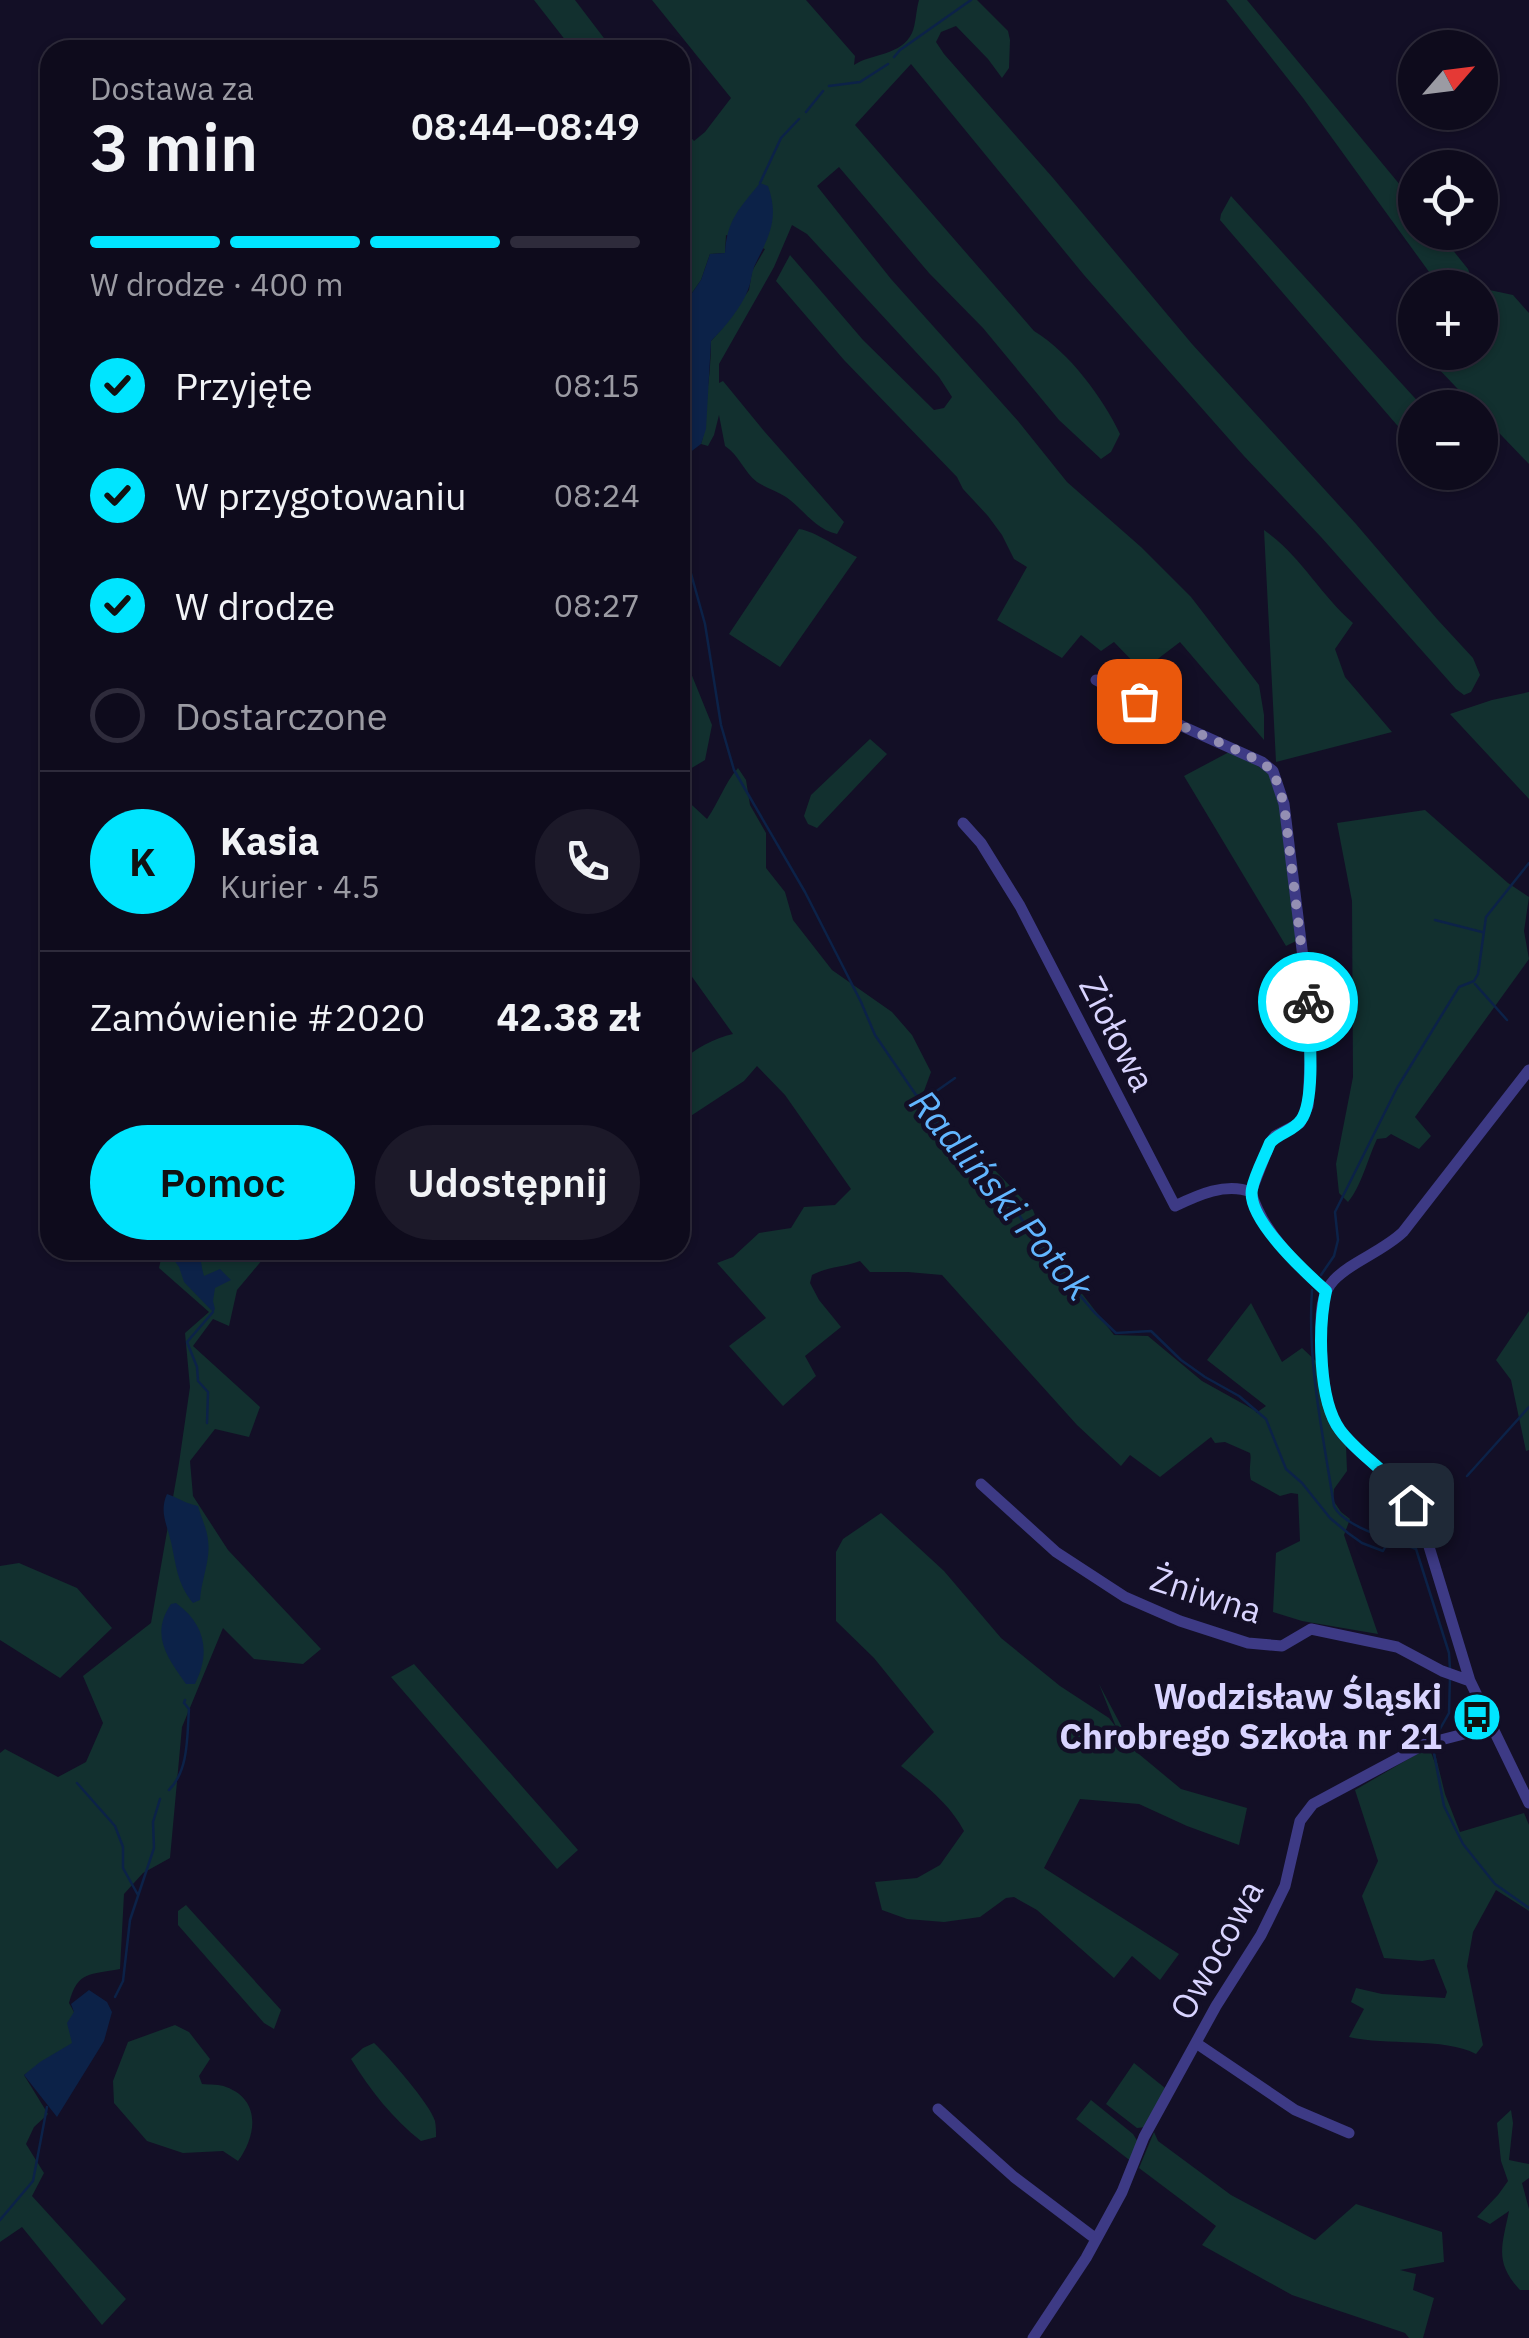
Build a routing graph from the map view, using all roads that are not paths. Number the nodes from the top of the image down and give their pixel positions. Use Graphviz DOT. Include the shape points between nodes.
graph roads {
  1 [pos="1096,680"];
  2 [pos="964,824"];
  3 [pos="1529,1070"];
  4 [pos="1250,1192"];
  5 [pos="1326,1291"];
  6 [pos="981,1484"];
  7 [pos="1470,1681"];
  8 [pos="1491,1727"];
  9 [pos="1529,1803"];
  10 [pos="1196,2043"];
  11 [pos="938,2109"];
  12 [pos="1349,2132"];
  13 [pos="1096,2239"];
  14 [pos="1033,2338"];
  1 -- 4 [label="street" via="1262,762 1273,770 1284,804 1308,998 1308,1106 1300,1123 1270,1143"];
  2 -- 4 [label="street, Ziołowa" via="1020,906 1175,1206 1218,1190"];
  3 -- 5 [label="street" via="1403,1232"];
  4 -- 5 [label="street" via="1268,1231"];
  5 -- 7 [label="street" via="1322,1344 1335,1422 1392,1481 1423,1526"];
  6 -- 7 [label="street, Żniwna" via="1056,1552 1125,1597 1180,1621 1248,1643 1282,1646 1311,1629 1397,1647"];
  7 -- 8 [label="street"];
  8 -- 9 [label="street"];
  8 -- 10 [label="street, Owocowa" via="1425,1744 1313,1804 1300,1821 1285,1886"];
  10 -- 12 [label="street" via="1296,2110"];
  10 -- 13 [label="street, Owocowa"];
  11 -- 13 [label="street"];
  13 -- 14 [label="street, Owocowa"];
}
